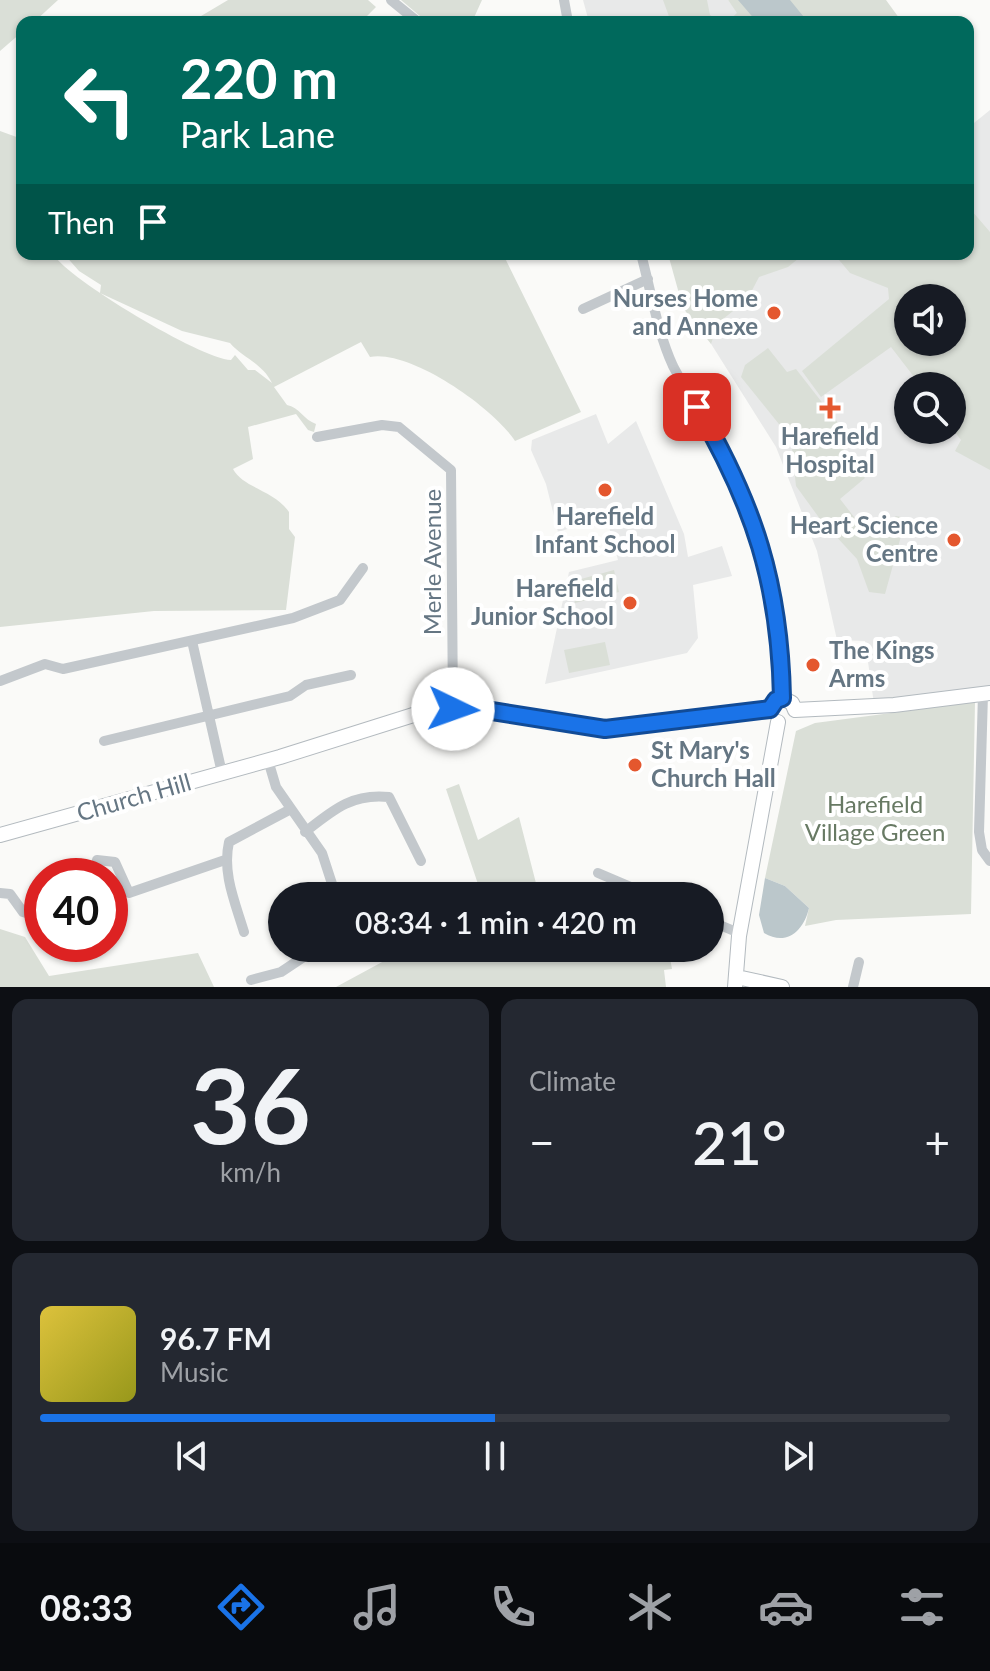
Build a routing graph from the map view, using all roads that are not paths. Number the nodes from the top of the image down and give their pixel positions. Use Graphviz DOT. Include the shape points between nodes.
graph roads {
  1 [pos="391,0"];
  2 [pos="411,16"];
  3 [pos="643,260"];
  4 [pos="648,279"];
  5 [pos="583,309"];
  6 [pos="317,437"];
  7 [pos="363,568"];
  8 [pos="192,641"];
  9 [pos="351,675"];
  10 [pos="0,681"];
  11 [pos="986,693"];
  12 [pos="782,698"];
  13 [pos="453,709"];
  14 [pos="795,710"];
  15 [pos="208,716"];
  16 [pos="774,716"];
  17 [pos="104,741"];
  18 [pos="268,760"];
  19 [pos="222,773"];
  20 [pos="289,810"];
  21 [pos="305,832"];
  22 [pos="0,835"];
  23 [pos="225,860"];
  24 [pos="421,861"];
  25 [pos="990,861"];
  26 [pos="598,873"];
  27 [pos="331,882"];
  28 [pos="619,882"];
  29 [pos="128,891"];
  30 [pos="0,893"];
  31 [pos="24,912"];
  32 [pos="724,927"];
  33 [pos="244,932"];
  34 [pos="739,933"];
  35 [pos="296,962"];
  36 [pos="859,962"];
  37 [pos="251,980"];
  38 [pos="736,982"];
  39 [pos="782,987"];
  40 [pos="853,987"];
  1 -- 2 [label="street"];
  3 -- 4 [label="street"];
  4 -- 5 [label="street"];
  4 -- 12 [label="street" via="673,365 721,449 762,548 775,595"];
  6 -- 13 [label="street, Merle Avenue" via="382,425 399,427 451,470"];
  7 -- 8 [label="street" via="340,600 293,618"];
  8 -- 10 [label="street" via="63,669 45,664"];
  8 -- 15 [label="street"];
  9 -- 15 [label="street"];
  11 -- 14 [label="street"];
  11 -- 25 [label="street" via="979,832"];
  12 -- 14 [label="street"];
  12 -- 16 [label="street" via="776,700"];
  13 -- 16 [label="street, Church Hill" via="605,729"];
  13 -- 18 [label="street, Church Hill" via="426,711"];
  14 -- 16 [label="street" via="790,721"];
  15 -- 17 [label="street"];
  15 -- 19 [label="street"];
  16 -- 34 [label="street"];
  18 -- 19 [label="street, Church Hill"];
  18 -- 20 [label="street"];
  19 -- 22 [label="street, Church Hill"];
  20 -- 21 [label="street"];
  20 -- 23 [label="street" via="229,842"];
  21 -- 24 [label="street" via="348,799 389,797"];
  21 -- 27 [label="street" via="322,853"];
  23 -- 29 [label="street"];
  23 -- 33 [label="street"];
  26 -- 28 [label="street"];
  30 -- 31 [label="street" via="10,894"];
  32 -- 34 [label="street"];
  34 -- 38 [label="street"];
  35 -- 37 [label="street"];
  36 -- 40 [label="street"];
  38 -- 39 [label="street"];
}
